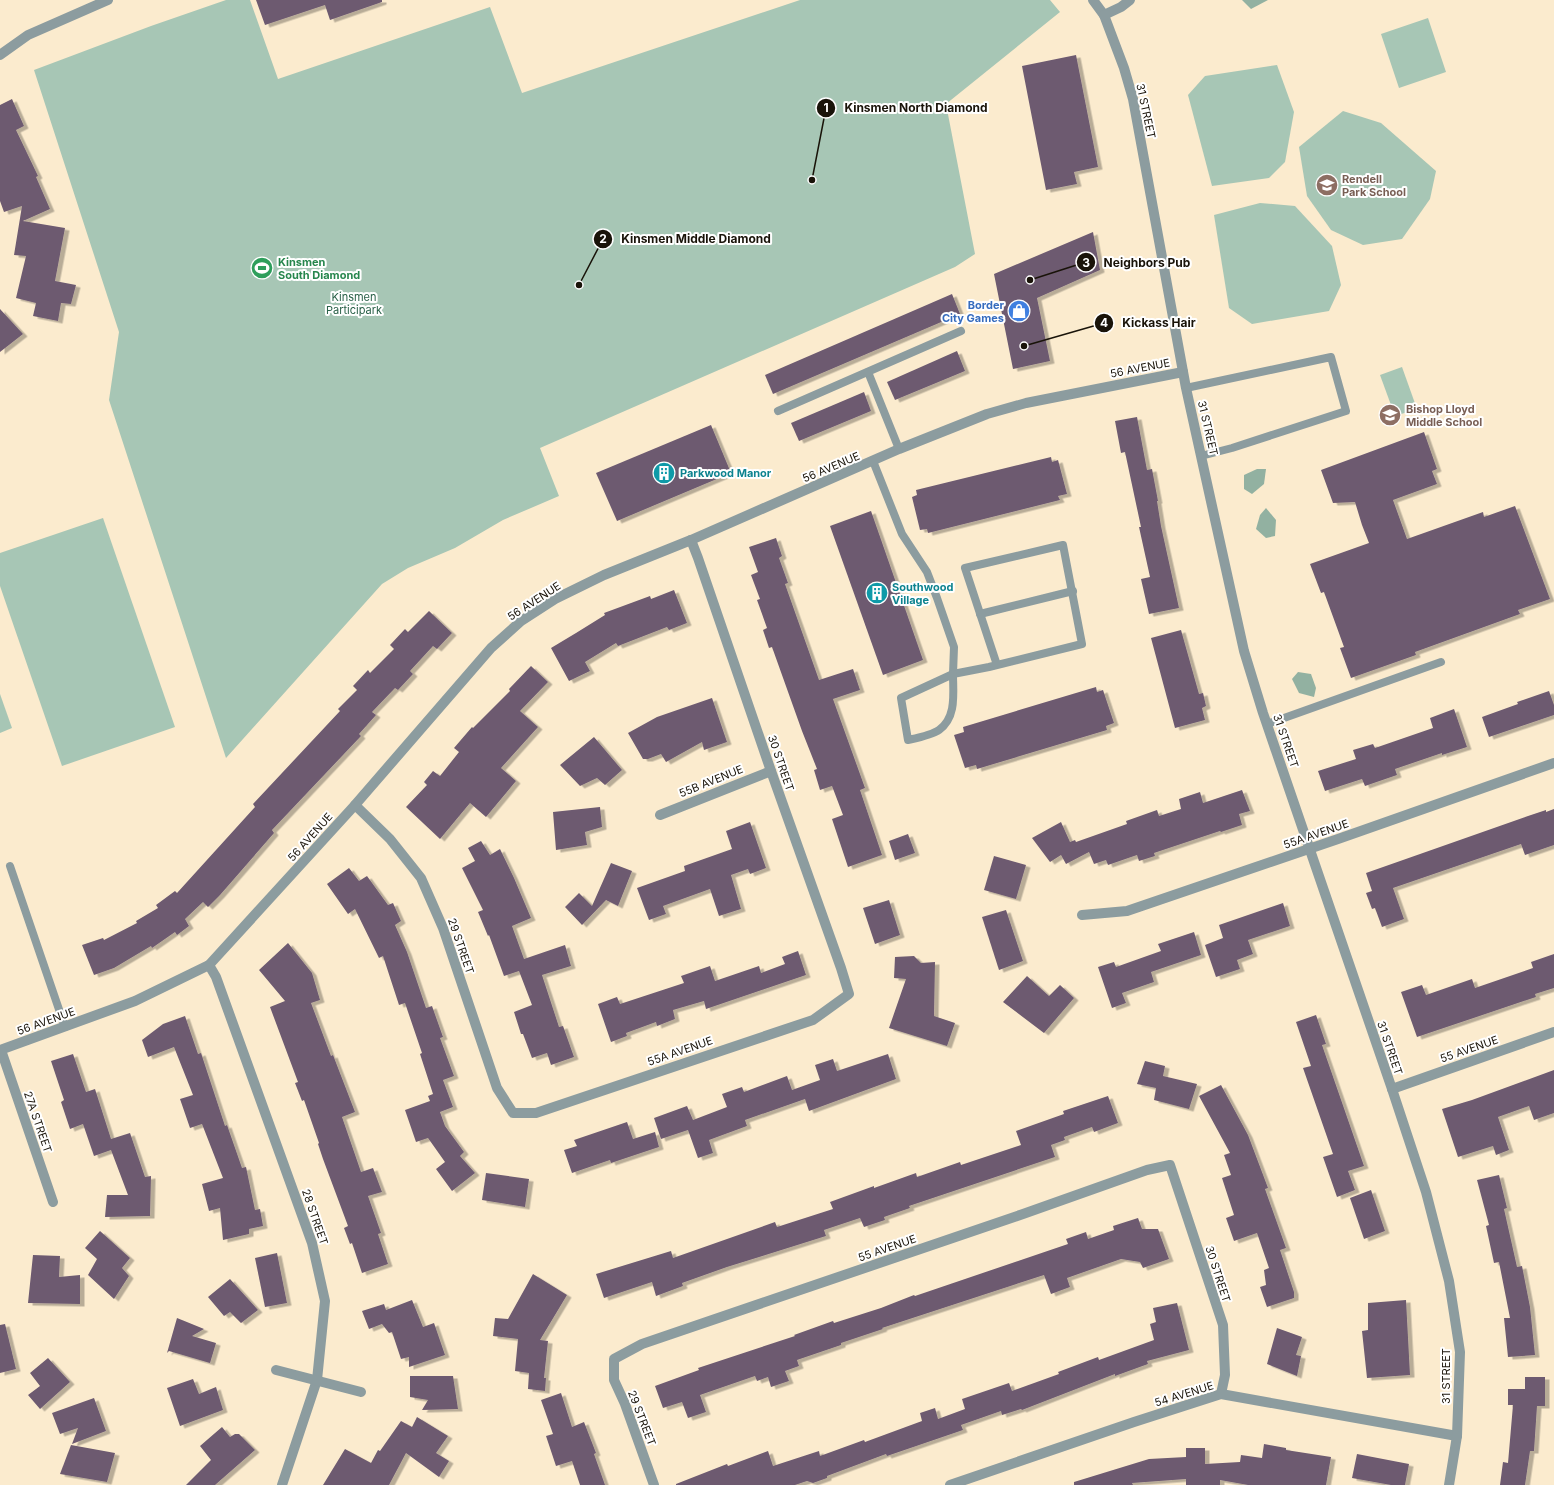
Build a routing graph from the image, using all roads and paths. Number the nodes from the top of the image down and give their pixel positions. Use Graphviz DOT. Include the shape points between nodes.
graph roads {
  1 [pos="108,0"];
  2 [pos="1093,0"];
  3 [pos="1130,0"];
  4 [pos="1104,15"];
  5 [pos="0,55"];
  6 [pos="961,331"];
  7 [pos="868,372"];
  8 [pos="1183,372"];
  9 [pos="1186,388"];
  10 [pos="778,411"];
  11 [pos="899,449"];
  12 [pos="1201,456"];
  13 [pos="873,462"];
  14 [pos="691,540"];
  15 [pos="1073,591"];
  16 [pos="980,614"];
  17 [pos="1441,662"];
  18 [pos="997,665"];
  19 [pos="953,674"];
  20 [pos="1267,724"];
  21 [pos="1554,764"];
  22 [pos="771,771"];
  23 [pos="355,805"];
  24 [pos="660,815"];
  25 [pos="1309,849"];
  26 [pos="10,866"];
  27 [pos="1082,915"];
  28 [pos="210,965"];
  29 [pos="849,994"];
  30 [pos="65,1026"];
  31 [pos="1554,1032"];
  32 [pos="0,1050"];
  33 [pos="1392,1089"];
  34 [pos="513,1113"];
  35 [pos="1170,1165"];
  36 [pos="53,1202"];
  37 [pos="614,1358"];
  38 [pos="276,1370"];
  39 [pos="317,1380"];
  40 [pos="361,1392"];
  41 [pos="1221,1394"];
  42 [pos="1457,1436"];
  43 [pos="282,1485"];
  44 [pos="654,1485"];
  45 [pos="950,1485"];
  46 [pos="1449,1485"];
  1 -- 5 [label="street" via="28,35"];
  2 -- 4 [label="street, 31 STREET"];
  3 -- 4 [label="street"];
  4 -- 8 [label="street, 31 STREET" via="1133,99"];
  6 -- 7 [label="lane"];
  7 -- 10 [label="lane"];
  7 -- 11 [label="lane"];
  8 -- 9 [label="street, 31 STREET"];
  8 -- 11 [label="street, 56 AVENUE" via="1026,403 987,414"];
  9 -- 12 [label="street, 31 STREET"];
  9 -- 12 [label="lane" via="1331,357 1346,411"];
  11 -- 13 [label="street, 56 AVENUE"];
  12 -- 20 [label="street, 31 STREET" via="1244,651"];
  13 -- 14 [label="street, 56 AVENUE"];
  13 -- 19 [label="lane" via="902,534 927,572 937,598 954,647"];
  14 -- 22 [label="street, 30 STREET"];
  14 -- 23 [label="street, 56 AVENUE" via="604,575 555,599 521,621 491,648"];
  15 -- 16 [label="lane"];
  15 -- 16 [label="lane" via="1063,545 965,568"];
  15 -- 18 [label="lane" via="1082,644"];
  16 -- 18 [label="lane"];
  17 -- 20 [label="lane"];
  18 -- 19 [label="lane"];
  19 -- 19 [label="lane" via="901,698 908,740 938,730 948,720 952,711"];
  20 -- 25 [label="street, 31 STREET"];
  21 -- 25 [label="street, 55A AVENUE"];
  22 -- 24 [label="street, 55B AVENUE"];
  22 -- 29 [label="street, 30 STREET"];
  23 -- 28 [label="street, 56 AVENUE"];
  23 -- 34 [label="street, 29 STREET" via="390,839 421,878 443,928 497,1088"];
  25 -- 27 [label="street, 55A AVENUE" via="1126,911"];
  25 -- 33 [label="street, 31 STREET"];
  26 -- 30 [label="lane"];
  28 -- 30 [label="street, 56 AVENUE" via="135,1001"];
  28 -- 39 [label="street, 28 STREET" via="312,1243 325,1301"];
  29 -- 34 [label="street, 55A AVENUE" via="813,1020 536,1113"];
  30 -- 32 [label="street, 56 AVENUE"];
  31 -- 33 [label="street, 55 AVENUE"];
  32 -- 36 [label="street, 27A STREET"];
  33 -- 42 [label="street, 31 STREET" via="1426,1192 1449,1281 1460,1352"];
  35 -- 37 [label="street, 55 AVENUE" via="1147,1170 642,1344"];
  35 -- 41 [label="street, 30 STREET" via="1222,1325 1225,1375"];
  37 -- 44 [label="street, 29 STREET" via="614,1380"];
  38 -- 39 [label="street"];
  39 -- 40 [label="street"];
  39 -- 43 [label="street, 28 STREET"];
  41 -- 42 [label="street, 54 AVENUE"];
  41 -- 45 [label="street, 54 AVENUE"];
  42 -- 46 [label="street, 31 STREET"];
}
